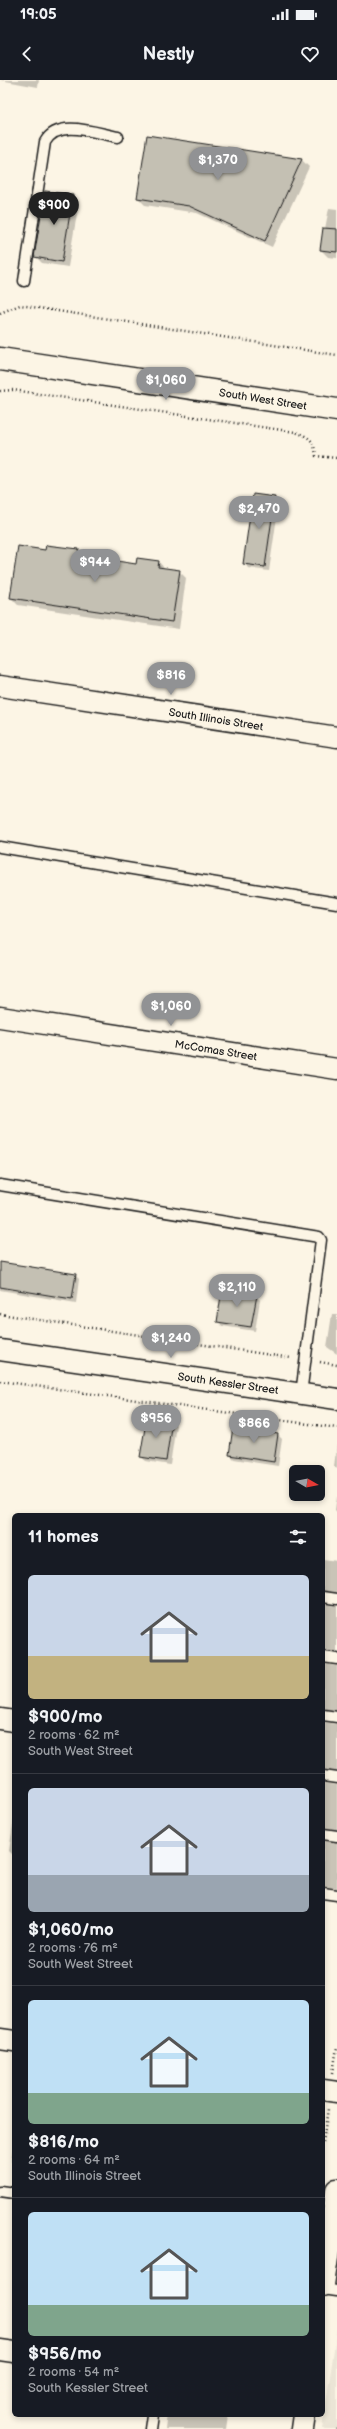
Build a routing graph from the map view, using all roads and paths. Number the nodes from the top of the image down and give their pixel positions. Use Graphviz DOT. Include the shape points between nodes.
graph roads {
  1 [pos="118,137"];
  2 [pos="24,281"];
  3 [pos="0,313"];
  4 [pos="337,355"];
  5 [pos="0,360"];
  6 [pos="0,391"];
  7 [pos="337,410"];
  8 [pos="337,458"];
  9 [pos="0,686"];
  10 [pos="337,737"];
  11 [pos="0,847"];
  12 [pos="337,903"];
  13 [pos="0,1017"];
  14 [pos="337,1069"];
  15 [pos="0,1185"];
  16 [pos="0,1314"];
  17 [pos="0,1350"];
  18 [pos="305,1360"];
  19 [pos="337,1365"];
  20 [pos="0,1382"];
  21 [pos="301,1394"];
  22 [pos="337,1399"];
  23 [pos="337,1428"];
  24 [pos="325,1597"];
  25 [pos="337,1599"];
  26 [pos="325,1657"];
  27 [pos="337,1659"];
  28 [pos="325,1715"];
  29 [pos="337,1717"];
  30 [pos="0,1719"];
  31 [pos="12,1722"];
  32 [pos="325,1776"];
  33 [pos="337,1778"];
  34 [pos="325,1834"];
  35 [pos="337,1836"];
  36 [pos="325,1893"];
  37 [pos="337,1895"];
  38 [pos="0,2039"];
  39 [pos="12,2041"];
  40 [pos="325,2090"];
  41 [pos="337,2092"];
  42 [pos="337,2190"];
  43 [pos="0,2191"];
  44 [pos="12,2193"];
  45 [pos="325,2271"];
  46 [pos="325,2289"];
  47 [pos="337,2291"];
  48 [pos="0,2350"];
  49 [pos="12,2352"];
  50 [pos="152,2417"];
  51 [pos="304,2417"];
  52 [pos="337,2426"];
  53 [pos="150,2429"];
  54 [pos="302,2429"];
  55 [pos="336,2429"];
  1 -- 2 [label="lane" via="66,129 55,131 48,136"];
  3 -- 4 [label="path" via="20,305"];
  5 -- 7 [label="main road, South West Street"];
  6 -- 8 [label="path" via="13,390 295,432 309,436 314,444 316,456"];
  9 -- 10 [label="street, South Illinois Street"];
  11 -- 12 [label="lane"];
  13 -- 14 [label="street, McComas Street"];
  15 -- 18 [label="lane" via="318,1237 321,1240"];
  16 -- 18 [label="path"];
  17 -- 21 [label="street, South Kessler Street"];
  18 -- 19 [label="path"];
  18 -- 21 [label="lane"];
  20 -- 23 [label="path"];
  21 -- 22 [label="street, South Kessler Street"];
  24 -- 25 [label="lane"];
  26 -- 27 [label="lane"];
  28 -- 29 [label="lane"];
  30 -- 31 [label="street"];
  32 -- 33 [label="lane"];
  34 -- 35 [label="lane"];
  36 -- 37 [label="lane"];
  38 -- 39 [label="street"];
  40 -- 41 [label="street"];
  42 -- 45 [label="main road"];
  43 -- 44 [label="lane"];
  46 -- 47 [label="lane"];
  48 -- 49 [label="street"];
  50 -- 53 [label="lane"];
  51 -- 54 [label="main road"];
  52 -- 55 [label="path"];
}
